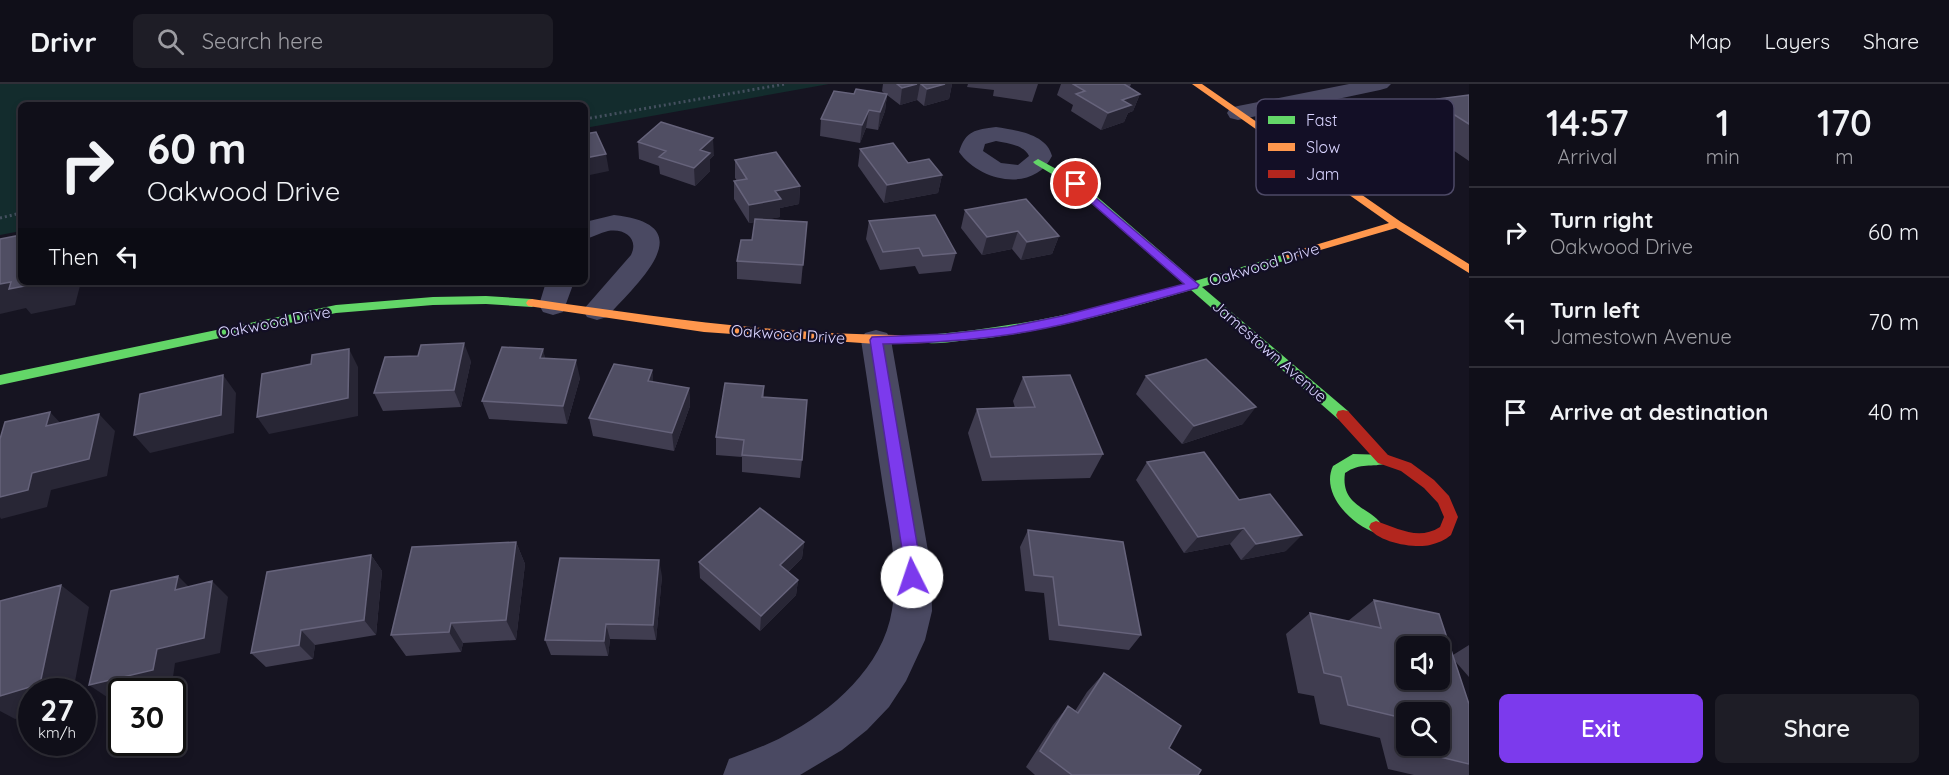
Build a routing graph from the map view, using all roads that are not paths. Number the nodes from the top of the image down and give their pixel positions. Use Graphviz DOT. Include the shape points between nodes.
graph roads {
  1 [pos="1196,84"];
  2 [pos="1380,84"];
  3 [pos="1304,99"];
  4 [pos="1256,108"];
  5 [pos="1238,112"];
  6 [pos="1256,125"];
  7 [pos="1038,162"];
  8 [pos="1356,195"];
  9 [pos="1397,224"];
  10 [pos="588,230"];
  11 [pos="1469,269"];
  12 [pos="1193,285"];
  13 [pos="557,293"];
  14 [pos="597,310"];
  15 [pos="876,340"];
  16 [pos="0,380"];
  17 [pos="1383,459"];
  18 [pos="745,775"];
  1 -- 5 [label="street"];
  2 -- 3 [label="street"];
  4 -- 5 [label="street"];
  5 -- 6 [label="street"];
  7 -- 12 [label="street, Jamestown Avenue" via="1076,184"];
  8 -- 9 [label="street"];
  9 -- 11 [label="street"];
  9 -- 12 [label="street, Oakwood Drive"];
  10 -- 14 [label="street" via="624,224 636,228 648,242 642,259"];
  12 -- 15 [label="street, Oakwood Drive" via="1008,331"];
  12 -- 17 [label="street, Jamestown Avenue" via="1341,413"];
  13 -- 14 [label="street, Oakwood Drive"];
  13 -- 16 [label="street, Oakwood Drive" via="336,309"];
  14 -- 15 [label="street, Oakwood Drive" via="704,328"];
  15 -- 18 [label="street" via="912,561 912,611 898,658 863,706 819,741"];
  17 -- 17 [label="street, Jamestown Avenue" via="1363,457 1346,461 1335,480 1339,495 1354,513 1376,529 1398,538 1421,541 1439,537 1449,526 1450,513 1443,498 1426,480"];
}
